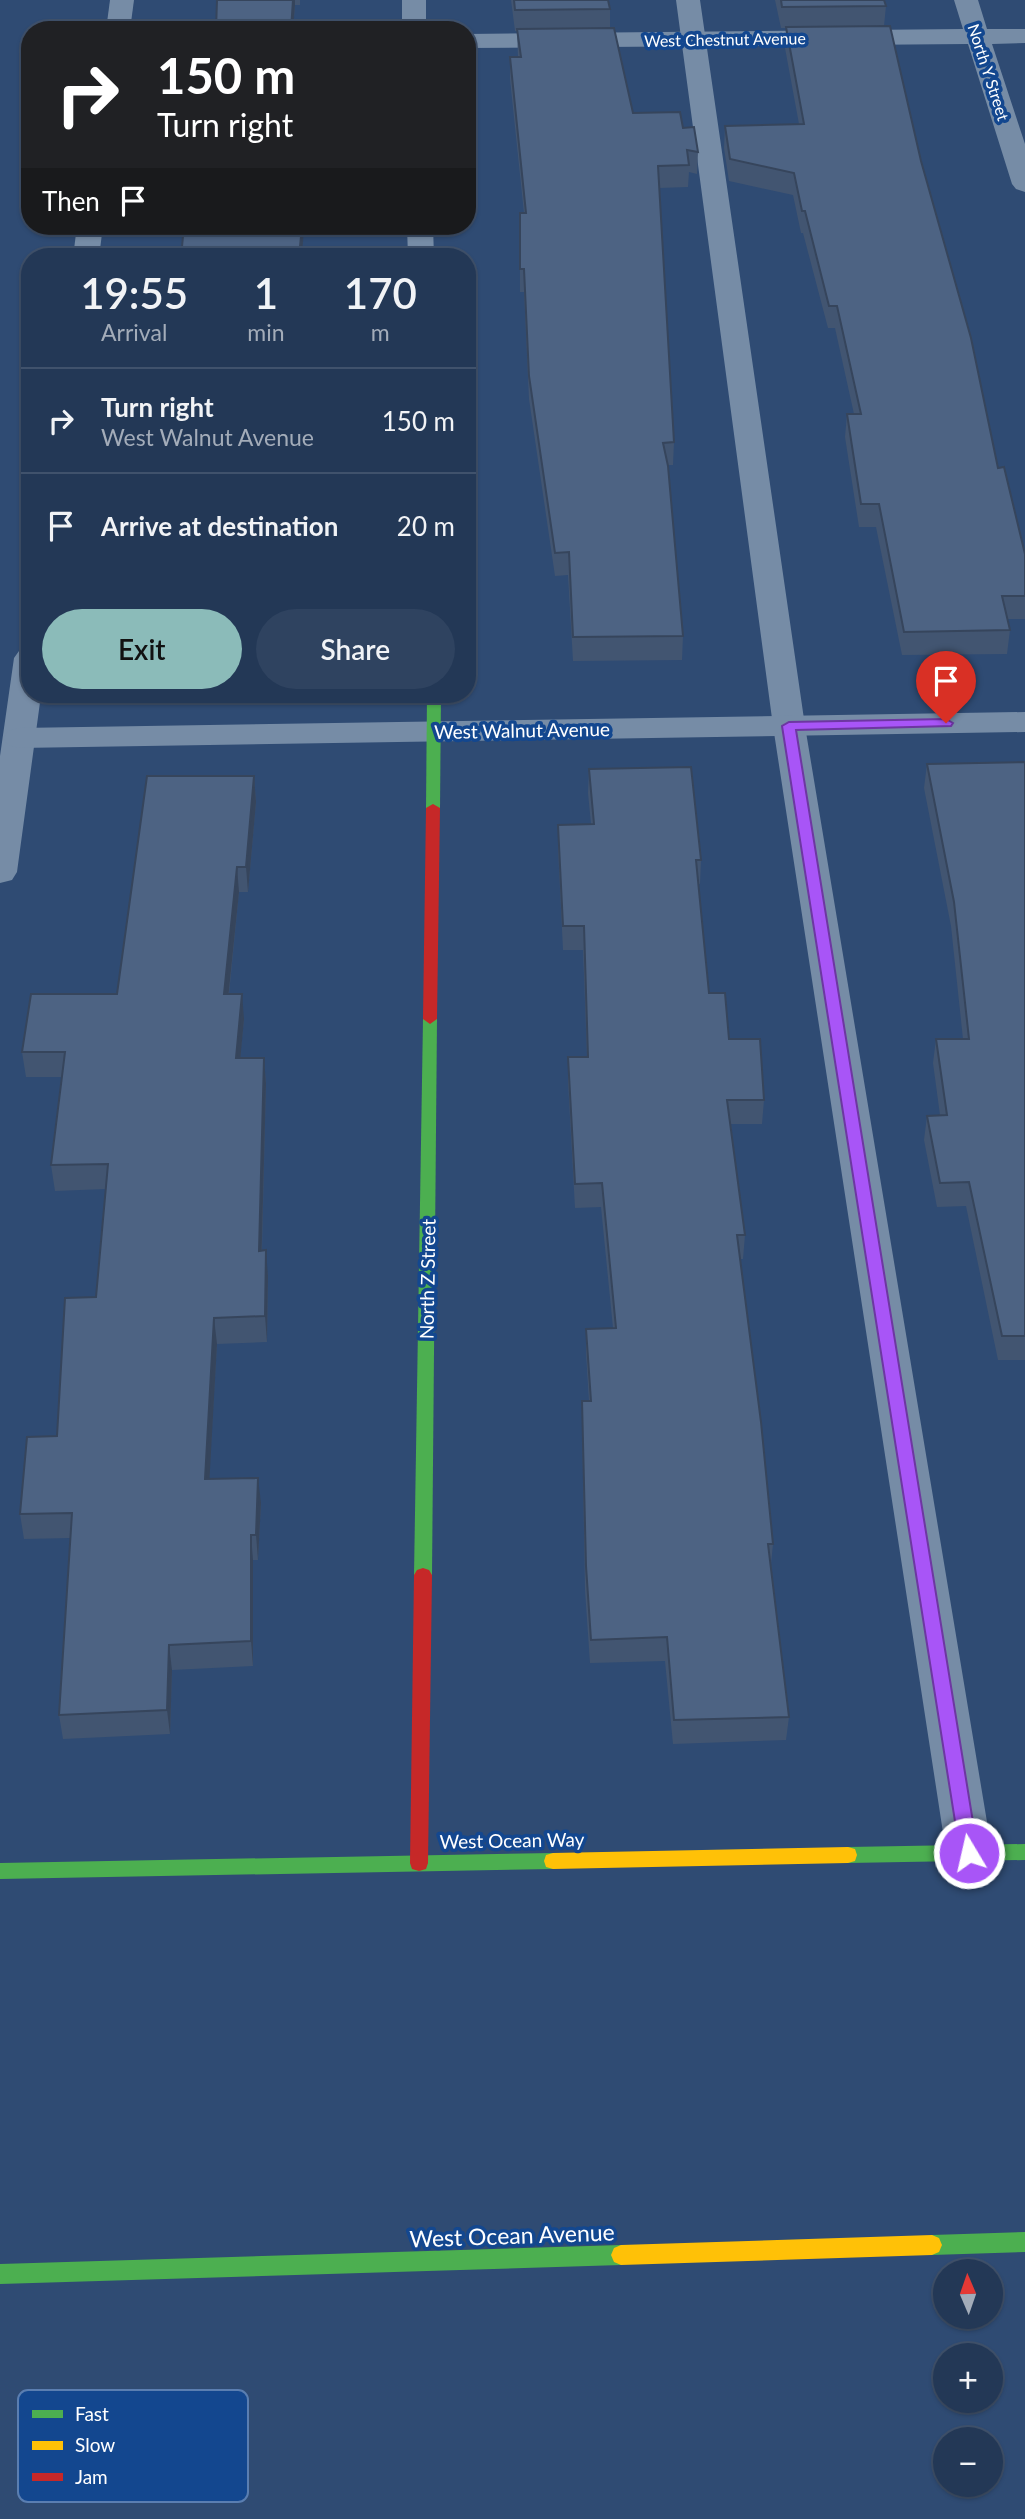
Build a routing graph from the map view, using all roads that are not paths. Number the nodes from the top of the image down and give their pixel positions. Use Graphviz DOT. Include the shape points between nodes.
graph roads {
  1 [pos="122,0"];
  2 [pos="414,0"];
  3 [pos="688,0"];
  4 [pos="966,0"];
  5 [pos="119,21"];
  6 [pos="414,21"];
  7 [pos="1025,36"];
  8 [pos="977,37"];
  9 [pos="694,39"];
  10 [pos="476,41"];
  11 [pos="1025,184"];
  12 [pos="24,703"];
  13 [pos="434,703"];
  14 [pos="1025,722"];
  15 [pos="789,726"];
  16 [pos="435,731"];
  17 [pos="19,738"];
  18 [pos="0,872"];
  19 [pos="1025,1852"];
  20 [pos="969,1853"];
  21 [pos="419,1863"];
  22 [pos="0,1871"];
  23 [pos="1025,2242"];
  24 [pos="0,2274"];
  1 -- 5 [label="street"];
  2 -- 6 [label="street"];
  3 -- 9 [label="street"];
  4 -- 8 [label="street, North Y Street"];
  7 -- 8 [label="street, West Chestnut Avenue"];
  8 -- 9 [label="street, West Chestnut Avenue"];
  8 -- 11 [label="street, North Y Street"];
  9 -- 10 [label="street, West Chestnut Avenue"];
  9 -- 15 [label="street"];
  12 -- 17 [label="street"];
  13 -- 16 [label="street, North Z Street"];
  14 -- 15 [label="street, West Walnut Avenue"];
  15 -- 16 [label="street, West Walnut Avenue"];
  15 -- 20 [label="street"];
  16 -- 17 [label="street, West Walnut Avenue"];
  16 -- 21 [label="street, North Z Street"];
  17 -- 18 [label="street"];
  19 -- 20 [label="street, West Ocean Way"];
  20 -- 21 [label="street, West Ocean Way"];
  21 -- 22 [label="street, West Ocean Way"];
  23 -- 24 [label="street, West Ocean Avenue"];
}
